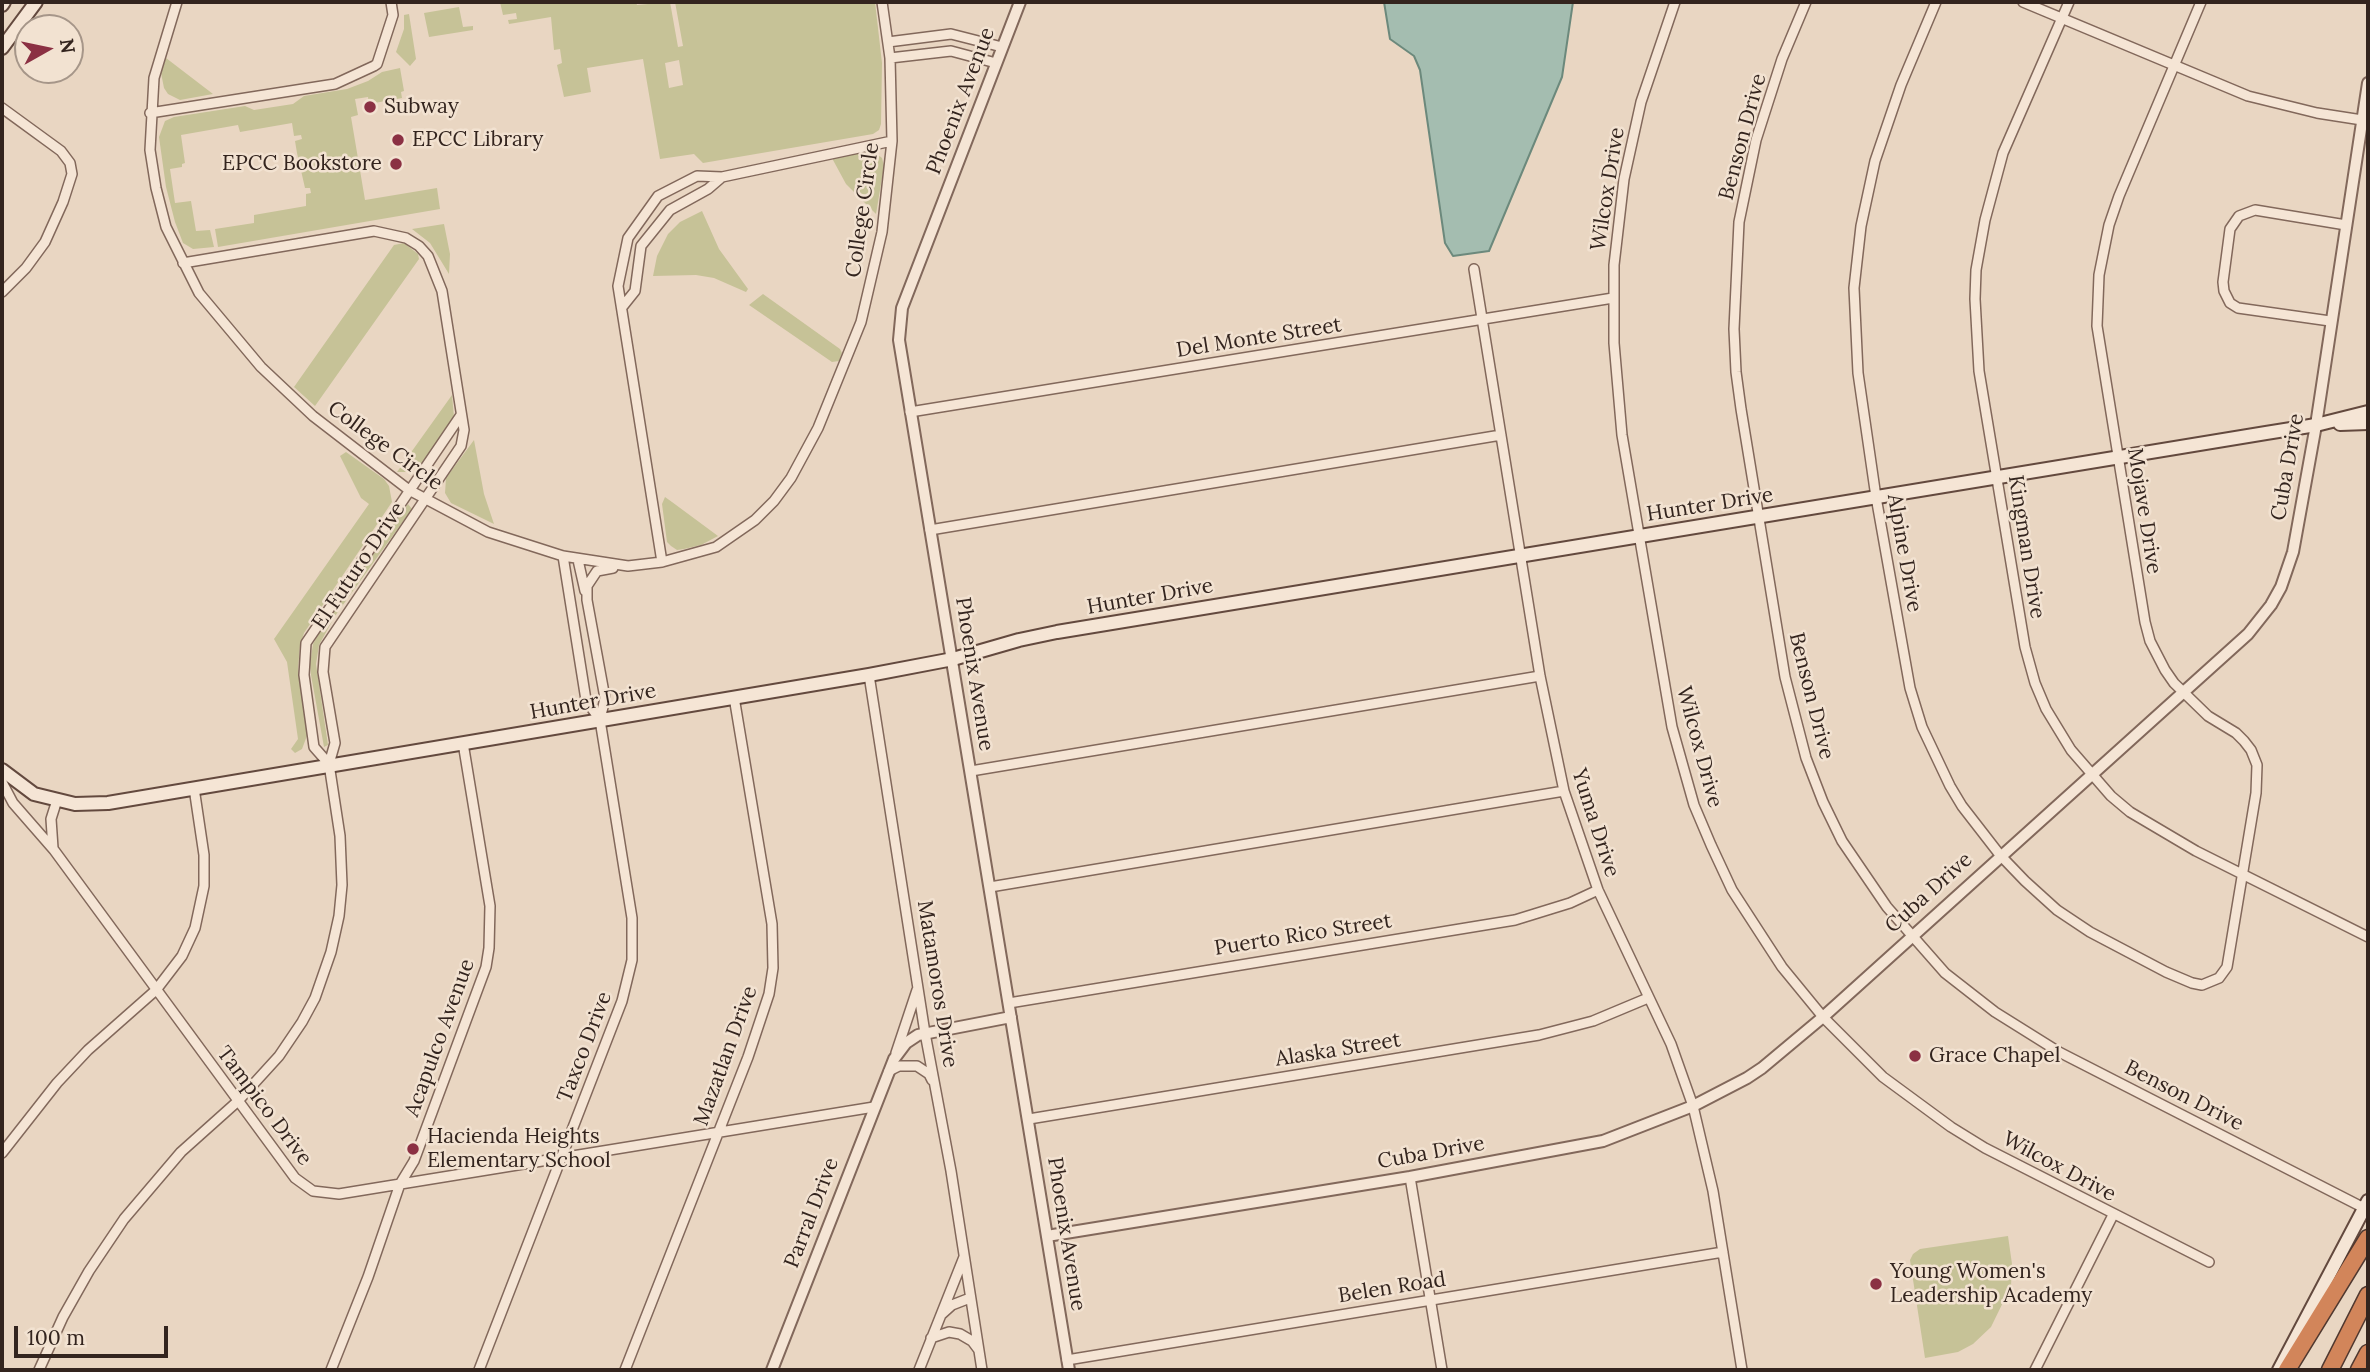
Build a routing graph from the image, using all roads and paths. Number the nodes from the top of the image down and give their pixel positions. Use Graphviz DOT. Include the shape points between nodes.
graph roads {
  1 [pos="36,2"];
  2 [pos="177,2"];
  3 [pos="391,2"];
  4 [pos="882,2"];
  5 [pos="1020,2"];
  6 [pos="1675,2"];
  7 [pos="1806,2"];
  8 [pos="1937,2"];
  9 [pos="2023,2"];
  10 [pos="2068,2"];
  11 [pos="2201,2"];
  12 [pos="2062,18"];
  13 [pos="888,42"];
  14 [pos="1002,47"];
  15 [pos="2,48"];
  16 [pos="890,58"];
  17 [pos="996,63"];
  18 [pos="2173,66"];
  19 [pos="2368,83"];
  20 [pos="2,108"];
  21 [pos="150,113"];
  22 [pos="2362,120"];
  23 [pos="892,141"];
  24 [pos="722,177"];
  25 [pos="2346,225"];
  26 [pos="183,263"];
  27 [pos="1474,269"];
  28 [pos="2,292"];
  29 [pos="1613,298"];
  30 [pos="622,306"];
  31 [pos="1481,319"];
  32 [pos="2330,321"];
  33 [pos="911,412"];
  34 [pos="2368,412"];
  35 [pos="461,415"];
  36 [pos="2368,423"];
  37 [pos="2316,425"];
  38 [pos="1501,435"];
  39 [pos="2117,457"];
  40 [pos="1997,478"];
  41 [pos="409,490"];
  42 [pos="1876,497"];
  43 [pos="426,499"];
  44 [pos="1759,517"];
  45 [pos="930,530"];
  46 [pos="1640,536"];
  47 [pos="563,556"];
  48 [pos="1521,556"];
  49 [pos="578,560"];
  50 [pos="663,562"];
  51 [pos="628,566"];
  52 [pos="587,600"];
  53 [pos="953,659"];
  54 [pos="869,675"];
  55 [pos="1540,676"];
  56 [pos="2183,693"];
  57 [pos="734,697"];
  58 [pos="600,720"];
  59 [pos="463,743"];
  60 [pos="329,764"];
  61 [pos="2,770"];
  62 [pos="971,771"];
  63 [pos="2092,774"];
  64 [pos="2,782"];
  65 [pos="194,788"];
  66 [pos="1564,792"];
  67 [pos="57,800"];
  68 [pos="54,850"];
  69 [pos="2000,855"];
  70 [pos="2241,872"];
  71 [pos="990,887"];
  72 [pos="1598,890"];
  73 [pos="1911,936"];
  74 [pos="2368,937"];
  75 [pos="919,985"];
  76 [pos="2202,985"];
  77 [pos="156,990"];
  78 [pos="1648,998"];
  79 [pos="1009,1003"];
  80 [pos="1011,1017"];
  81 [pos="1823,1017"];
  82 [pos="925,1033"];
  83 [pos="894,1059"];
  84 [pos="889,1071"];
  85 [pos="936,1087"];
  86 [pos="238,1101"];
  87 [pos="1693,1106"];
  88 [pos="874,1107"];
  89 [pos="1029,1119"];
  90 [pos="718,1131"];
  91 [pos="2,1153"];
  92 [pos="563,1157"];
  93 [pos="1410,1177"];
  94 [pos="400,1184"];
  95 [pos="2366,1205"];
  96 [pos="2113,1215"];
  97 [pos="1047,1236"];
  98 [pos="2368,1238"];
  99 [pos="1723,1252"];
  100 [pos="964,1255"];
  101 [pos="2208,1262"];
  102 [pos="2368,1295"];
  103 [pos="970,1298"];
  104 [pos="1430,1299"];
  105 [pos="938,1319"];
  106 [pos="931,1338"];
  107 [pos="979,1350"];
  108 [pos="2368,1353"];
  109 [pos="1068,1365"];
  110 [pos="39,1370"];
  111 [pos="331,1370"];
  112 [pos="479,1370"];
  113 [pos="625,1370"];
  114 [pos="772,1370"];
  115 [pos="919,1370"];
  116 [pos="982,1370"];
  117 [pos="1442,1370"];
  118 [pos="1742,1370"];
  119 [pos="2035,1370"];
  120 [pos="2279,1370"];
  121 [pos="2287,1370"];
  122 [pos="2330,1370"];
  123 [pos="2360,1370"];
  1 -- 15 [label="main road"];
  2 -- 21 [label="street, College Circle" via="154,78"];
  3 -- 21 [label="street" via="393,15 377,64 335,84"];
  4 -- 13 [label="street, College Circle"];
  5 -- 14 [label="street, Phoenix Avenue"];
  6 -- 29 [label="street, Wilcox Drive" via="1634,127 1619,212"];
  7 -- 44 [label="street, Benson Drive" via="1756,140 1738,233 1736,372"];
  8 -- 42 [label="street, Alpine Drive" via="1886,126 1861,226 1854,288 1856,345"];
  9 -- 12 [label="street"];
  10 -- 12 [label="street, Kingman Drive"];
  11 -- 18 [label="street, Mojave Drive"];
  12 -- 18 [label="street"];
  12 -- 40 [label="street, Kingman Drive" via="2003,153 1976,270 1976,347"];
  13 -- 14 [label="street" via="951,34"];
  13 -- 16 [label="street, College Circle"];
  14 -- 17 [label="street, Phoenix Avenue"];
  16 -- 17 [label="street" via="951,51"];
  16 -- 23 [label="street, College Circle"];
  17 -- 33 [label="street, Phoenix Avenue" via="902,308 899,340"];
  18 -- 22 [label="street" via="2258,99"];
  18 -- 39 [label="street, Mojave Drive" via="2119,196 2099,275 2099,344"];
  19 -- 22 [label="street, Cuba Drive"];
  20 -- 28 [label="street" via="61,151 72,174 45,242"];
  21 -- 26 [label="street, College Circle" via="156,188 166,227"];
  22 -- 25 [label="street, Cuba Drive"];
  23 -- 24 [label="street"];
  23 -- 50 [label="street, College Circle" via="882,232 861,322 812,440 791,478 755,520 716,547"];
  24 -- 30 [label="street" via="670,210 641,246 635,291"];
  24 -- 30 [label="street" via="697,176 658,197 628,237 618,286"];
  25 -- 32 [label="street, Cuba Drive"];
  25 -- 32 [label="street" via="2255,211 2239,216 2230,229 2223,282 2230,303 2238,308"];
  26 -- 35 [label="street, El Futuro Drive" via="374,231 406,238 428,256 442,291"];
  26 -- 41 [label="street, College Circle" via="199,293 261,367 313,416"];
  27 -- 31 [label="street, Yuma Drive"];
  29 -- 31 [label="street, Del Monte Street"];
  29 -- 46 [label="street, Wilcox Drive" via="1618,404"];
  30 -- 50 [label="street"];
  31 -- 33 [label="street, Del Monte Street"];
  31 -- 38 [label="street, Yuma Drive"];
  32 -- 37 [label="street, Cuba Drive"];
  33 -- 45 [label="street, Phoenix Avenue"];
  34 -- 37 [label="main road, Hunter Drive"];
  35 -- 41 [label="street, El Futuro Drive"];
  35 -- 43 [label="street, El Futuro Drive" via="461,446"];
  36 -- 37 [label="main road, Hunter Drive"];
  37 -- 39 [label="main road, Hunter Drive"];
  37 -- 56 [label="street, Cuba Drive" via="2293,552 2281,587 2262,619"];
  38 -- 45 [label="street"];
  38 -- 48 [label="street, Yuma Drive"];
  39 -- 40 [label="main road, Hunter Drive"];
  39 -- 56 [label="street, Mojave Drive" via="2145,622 2161,663"];
  40 -- 42 [label="main road, Hunter Drive"];
  40 -- 63 [label="street, Kingman Drive" via="2032,673 2060,734"];
  41 -- 43 [label="street, College Circle"];
  41 -- 60 [label="street, El Futuro Drive" via="306,643 304,675 314,747"];
  42 -- 44 [label="main road, Hunter Drive"];
  42 -- 69 [label="street, Alpine Drive" via="1905,665 1922,727 1962,806"];
  43 -- 47 [label="street, College Circle" via="488,532"];
  43 -- 60 [label="street, El Futuro Drive" via="325,647 323,672 335,743"];
  44 -- 46 [label="main road, Hunter Drive"];
  44 -- 73 [label="street, Benson Drive" via="1785,677 1806,758 1842,841"];
  45 -- 53 [label="street, Phoenix Avenue"];
  46 -- 48 [label="main road, Hunter Drive"];
  46 -- 81 [label="street, Wilcox Drive" via="1672,727 1694,806 1732,890 1756,930"];
  47 -- 49 [label="street, College Circle"];
  47 -- 58 [label="street" via="586,700"];
  48 -- 53 [label="main road, Hunter Drive" via="1057,632"];
  48 -- 55 [label="street, Yuma Drive"];
  49 -- 51 [label="street, College Circle"];
  49 -- 52 [label="street"];
  50 -- 51 [label="street, College Circle"];
  51 -- 52 [label="street" via="597,571 587,586"];
  52 -- 58 [label="street" via="605,698"];
  53 -- 54 [label="main road, Hunter Drive"];
  53 -- 62 [label="street, Phoenix Avenue"];
  54 -- 57 [label="main road, Hunter Drive"];
  54 -- 75 [label="street, Matamoros Drive"];
  55 -- 62 [label="street"];
  55 -- 66 [label="street, Yuma Drive"];
  56 -- 63 [label="street, Cuba Drive"];
  56 -- 70 [label="street, Mojave Drive" via="2236,733 2251,750 2256,765 2256,793"];
  57 -- 58 [label="main road, Hunter Drive"];
  57 -- 90 [label="street, Mazatlan Drive" via="772,924 773,968 764,1012"];
  58 -- 59 [label="main road, Hunter Drive"];
  58 -- 92 [label="street, Taxco Drive" via="632,918 632,960 622,1001"];
  59 -- 60 [label="main road, Hunter Drive"];
  59 -- 94 [label="street, Acapulco Avenue" via="490,906 489,948 462,1037 414,1161"];
  60 -- 65 [label="main road, Hunter Drive"];
  60 -- 86 [label="street" via="342,860 339,916 331,952 302,1023"];
  61 -- 67 [label="main road, Hunter Drive" via="34,793"];
  62 -- 71 [label="street, Phoenix Avenue"];
  63 -- 69 [label="street, Cuba Drive"];
  63 -- 70 [label="street, Kingman Drive" via="2130,813"];
  64 -- 68 [label="street, Tampico Drive" via="29,824"];
  65 -- 67 [label="main road, Hunter Drive" via="108,803"];
  65 -- 77 [label="street" via="205,869 201,907 182,956"];
  66 -- 71 [label="street"];
  66 -- 72 [label="street, Yuma Drive"];
  67 -- 68 [label="street" via="51,819"];
  68 -- 77 [label="street, Tampico Drive"];
  69 -- 73 [label="street, Cuba Drive"];
  69 -- 76 [label="street, Alpine Drive" via="2057,910 2090,932 2166,972"];
  70 -- 74 [label="street, Kingman Drive"];
  70 -- 76 [label="street, Mojave Drive" via="2227,967 2219,978"];
  71 -- 79 [label="street, Phoenix Avenue"];
  72 -- 78 [label="street, Yuma Drive"];
  72 -- 79 [label="street, Puerto Rico Street" via="1515,920"];
  73 -- 81 [label="street, Cuba Drive"];
  73 -- 95 [label="street, Benson Drive" via="1945,972 2027,1034"];
  75 -- 82 [label="street, Matamoros Drive"];
  75 -- 83 [label="street, Parral Drive"];
  77 -- 86 [label="street, Tampico Drive"];
  77 -- 91 [label="street" via="88,1050"];
  78 -- 87 [label="street, Yuma Drive" via="1676,1056"];
  78 -- 89 [label="street, Alaska Street" via="1593,1021 1539,1035"];
  79 -- 80 [label="street, Phoenix Avenue"];
  80 -- 82 [label="street"];
  80 -- 89 [label="street, Phoenix Avenue"];
  81 -- 87 [label="street, Cuba Drive" via="1762,1068"];
  81 -- 96 [label="street, Wilcox Drive" via="1883,1077 1951,1127"];
  82 -- 83 [label="street, Parral Drive" via="906,1043"];
  82 -- 85 [label="street, Matamoros Drive"];
  83 -- 84 [label="street, Parral Drive"];
  84 -- 85 [label="street" via="917,1066 929,1074"];
  84 -- 88 [label="street, Parral Drive"];
  85 -- 100 [label="street, Matamoros Drive"];
  86 -- 94 [label="street, Tampico Drive" via="295,1178 313,1191 339,1194"];
  86 -- 110 [label="street" via="180,1152 124,1219 63,1317"];
  87 -- 93 [label="street, Cuba Drive" via="1603,1141"];
  87 -- 99 [label="street, Yuma Drive"];
  88 -- 90 [label="street, Tampico Drive"];
  88 -- 114 [label="street, Parral Drive"];
  89 -- 97 [label="street, Phoenix Avenue"];
  90 -- 92 [label="street, Tampico Drive"];
  90 -- 113 [label="street, Mazatlan Drive"];
  92 -- 94 [label="street, Tampico Drive"];
  92 -- 112 [label="street, Taxco Drive"];
  93 -- 97 [label="street, Cuba Drive"];
  93 -- 104 [label="street"];
  94 -- 111 [label="street, Acapulco Avenue"];
  95 -- 120 [label="main road"];
  96 -- 101 [label="street, Wilcox Drive"];
  96 -- 119 [label="street"];
  97 -- 109 [label="street, Phoenix Avenue"];
  98 -- 121 [label="highway"];
  99 -- 104 [label="street, Belen Road"];
  99 -- 118 [label="street, Yuma Drive"];
  100 -- 103 [label="street, Matamoros Drive"];
  100 -- 105 [label="street"];
  102 -- 122 [label="highway"];
  103 -- 105 [label="street" via="952,1305"];
  103 -- 107 [label="street, Matamoros Drive"];
  104 -- 109 [label="street, Belen Road"];
  104 -- 117 [label="street"];
  105 -- 106 [label="street"];
  106 -- 107 [label="street" via="960,1334"];
  106 -- 115 [label="street"];
  107 -- 116 [label="street, Matamoros Drive"];
  108 -- 123 [label="highway"];
}
